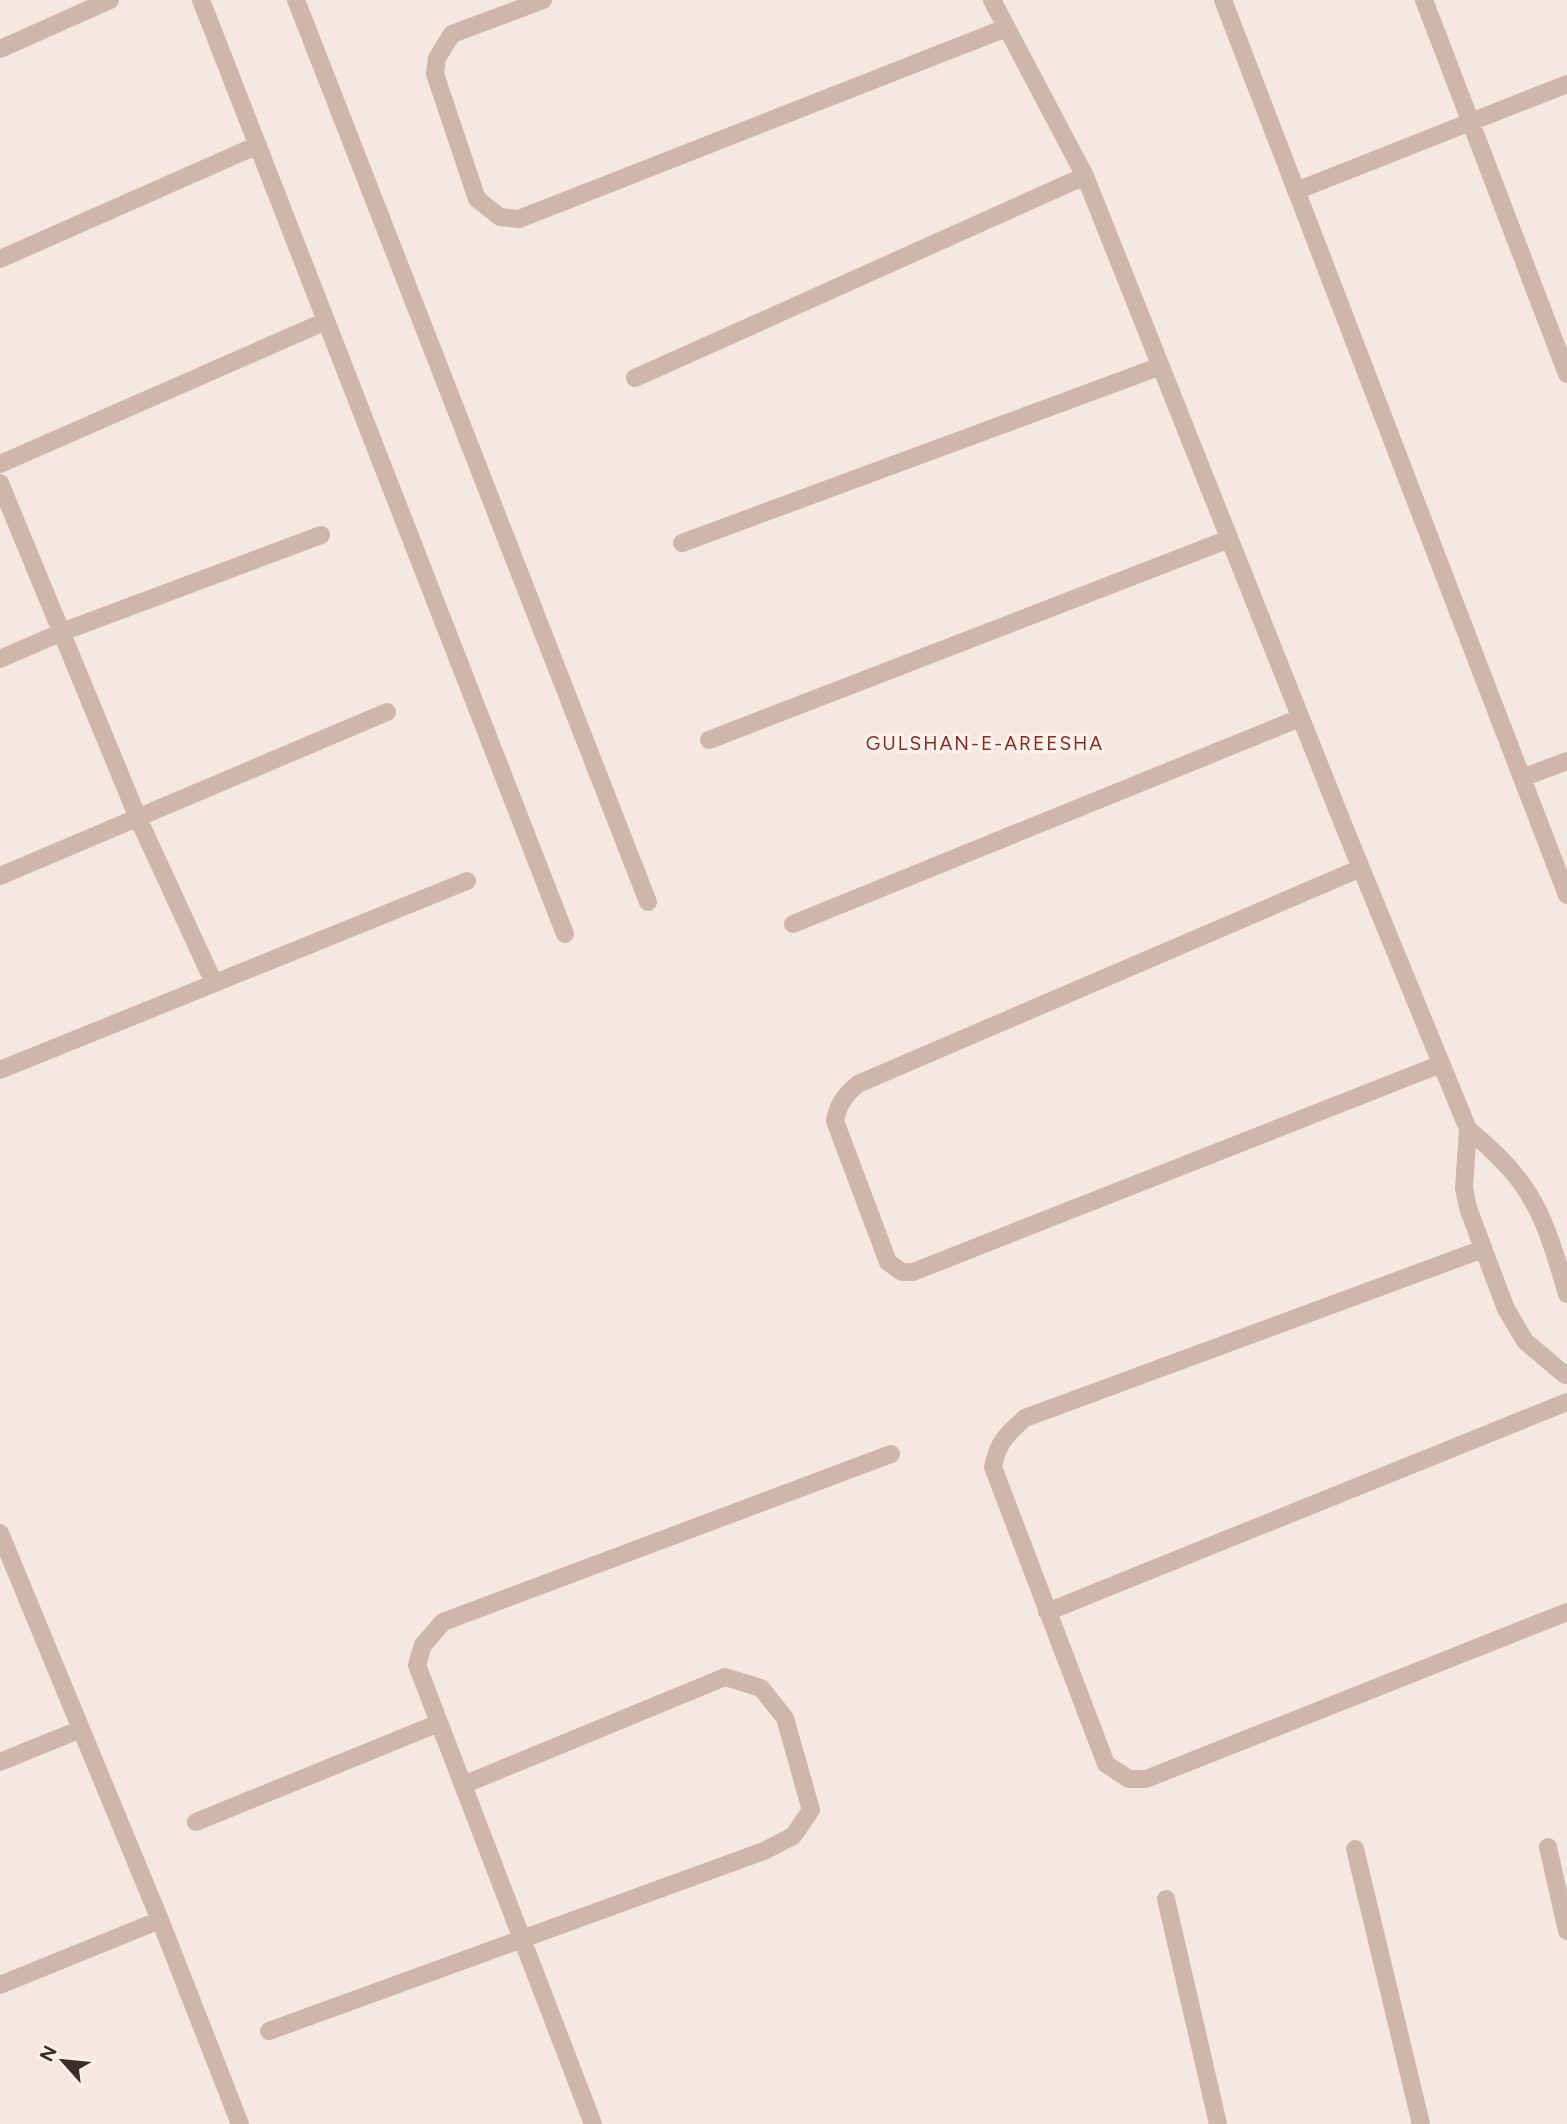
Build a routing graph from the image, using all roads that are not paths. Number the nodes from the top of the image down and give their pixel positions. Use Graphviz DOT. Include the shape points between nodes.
graph roads {
  1 [pos="110,0"];
  2 [pos="201,0"];
  3 [pos="296,0"];
  4 [pos="543,0"];
  5 [pos="992,0"];
  6 [pos="1223,0"];
  7 [pos="1424,0"];
  8 [pos="1006,28"];
  9 [pos="0,49"];
  10 [pos="1567,84"];
  11 [pos="1471,122"];
  12 [pos="258,145"];
  13 [pos="1085,176"];
  14 [pos="1296,191"];
  15 [pos="0,259"];
  16 [pos="326,321"];
  17 [pos="1161,366"];
  18 [pos="1567,374"];
  19 [pos="635,378"];
  20 [pos="0,464"];
  21 [pos="0,483"];
  22 [pos="321,535"];
  23 [pos="1229,539"];
  24 [pos="682,543"];
  25 [pos="62,632"];
  26 [pos="0,659"];
  27 [pos="387,712"];
  28 [pos="1300,718"];
  29 [pos="709,740"];
  30 [pos="1567,761"];
  31 [pos="1522,778"];
  32 [pos="138,818"];
  33 [pos="1361,868"];
  34 [pos="0,876"];
  35 [pos="467,881"];
  36 [pos="1567,895"];
  37 [pos="648,902"];
  38 [pos="793,924"];
  39 [pos="565,934"];
  40 [pos="214,983"];
  41 [pos="1441,1064"];
  42 [pos="0,1070"];
  43 [pos="1468,1129"];
  44 [pos="1483,1249"];
  45 [pos="1567,1294"];
  46 [pos="1566,1374"];
  47 [pos="1567,1402"];
  48 [pos="891,1454"];
  49 [pos="0,1533"];
  50 [pos="6,1562"];
  51 [pos="1047,1612"];
  52 [pos="1567,1612"];
  53 [pos="439,1723"];
  54 [pos="81,1729"];
  55 [pos="0,1762"];
  56 [pos="463,1786"];
  57 [pos="196,1822"];
  58 [pos="1548,1847"];
  59 [pos="1355,1849"];
  60 [pos="1166,1899"];
  61 [pos="160,1920"];
  62 [pos="1567,1931"];
  63 [pos="522,1939"];
  64 [pos="0,1985"];
  65 [pos="269,2031"];
  66 [pos="240,2124"];
  67 [pos="593,2124"];
  68 [pos="1218,2124"];
  69 [pos="1421,2124"];
  1 -- 9 [label="street"];
  2 -- 12 [label="street"];
  3 -- 37 [label="street"];
  4 -- 8 [label="street" via="452,34 437,58 435,74 477,199 500,217 519,219"];
  5 -- 8 [label="street"];
  6 -- 14 [label="street"];
  7 -- 11 [label="street"];
  8 -- 13 [label="street"];
  10 -- 11 [label="street"];
  11 -- 14 [label="street"];
  11 -- 18 [label="street"];
  12 -- 15 [label="street"];
  12 -- 16 [label="street"];
  13 -- 17 [label="street"];
  13 -- 19 [label="street"];
  14 -- 31 [label="street"];
  16 -- 20 [label="street"];
  16 -- 39 [label="street"];
  17 -- 23 [label="street"];
  17 -- 24 [label="street"];
  21 -- 25 [label="street"];
  22 -- 25 [label="street"];
  23 -- 28 [label="street"];
  23 -- 29 [label="street"];
  25 -- 26 [label="street"];
  25 -- 32 [label="street"];
  27 -- 32 [label="street"];
  28 -- 33 [label="street"];
  28 -- 38 [label="street"];
  30 -- 31 [label="street"];
  31 -- 36 [label="street"];
  32 -- 34 [label="street"];
  32 -- 40 [label="street"];
  33 -- 41 [label="street"];
  33 -- 41 [label="street" via="858,1084 837,1108 835,1121 888,1262 902,1272 913,1272"];
  35 -- 40 [label="street"];
  40 -- 42 [label="street"];
  41 -- 43 [label="street"];
  43 -- 44 [label="street" via="1464,1188"];
  43 -- 45 [label="street" via="1523,1185 1550,1241"];
  44 -- 46 [label="street" via="1515,1327 1525,1341"];
  44 -- 51 [label="street" via="1025,1418 1003,1437 993,1467"];
  47 -- 51 [label="street"];
  48 -- 53 [label="street" via="443,1622 423,1645 417,1665"];
  49 -- 50 [label="street"];
  50 -- 54 [label="street"];
  51 -- 52 [label="street" via="1106,1764 1129,1779 1146,1779"];
  53 -- 56 [label="street"];
  53 -- 57 [label="street"];
  54 -- 55 [label="street"];
  54 -- 61 [label="street"];
  56 -- 63 [label="street"];
  56 -- 63 [label="street" via="725,1677 761,1688 785,1718 811,1810 793,1836 765,1851"];
  58 -- 62 [label="street"];
  59 -- 69 [label="street"];
  60 -- 68 [label="street"];
  61 -- 64 [label="street"];
  61 -- 66 [label="street"];
  63 -- 65 [label="street"];
  63 -- 67 [label="street"];
}
